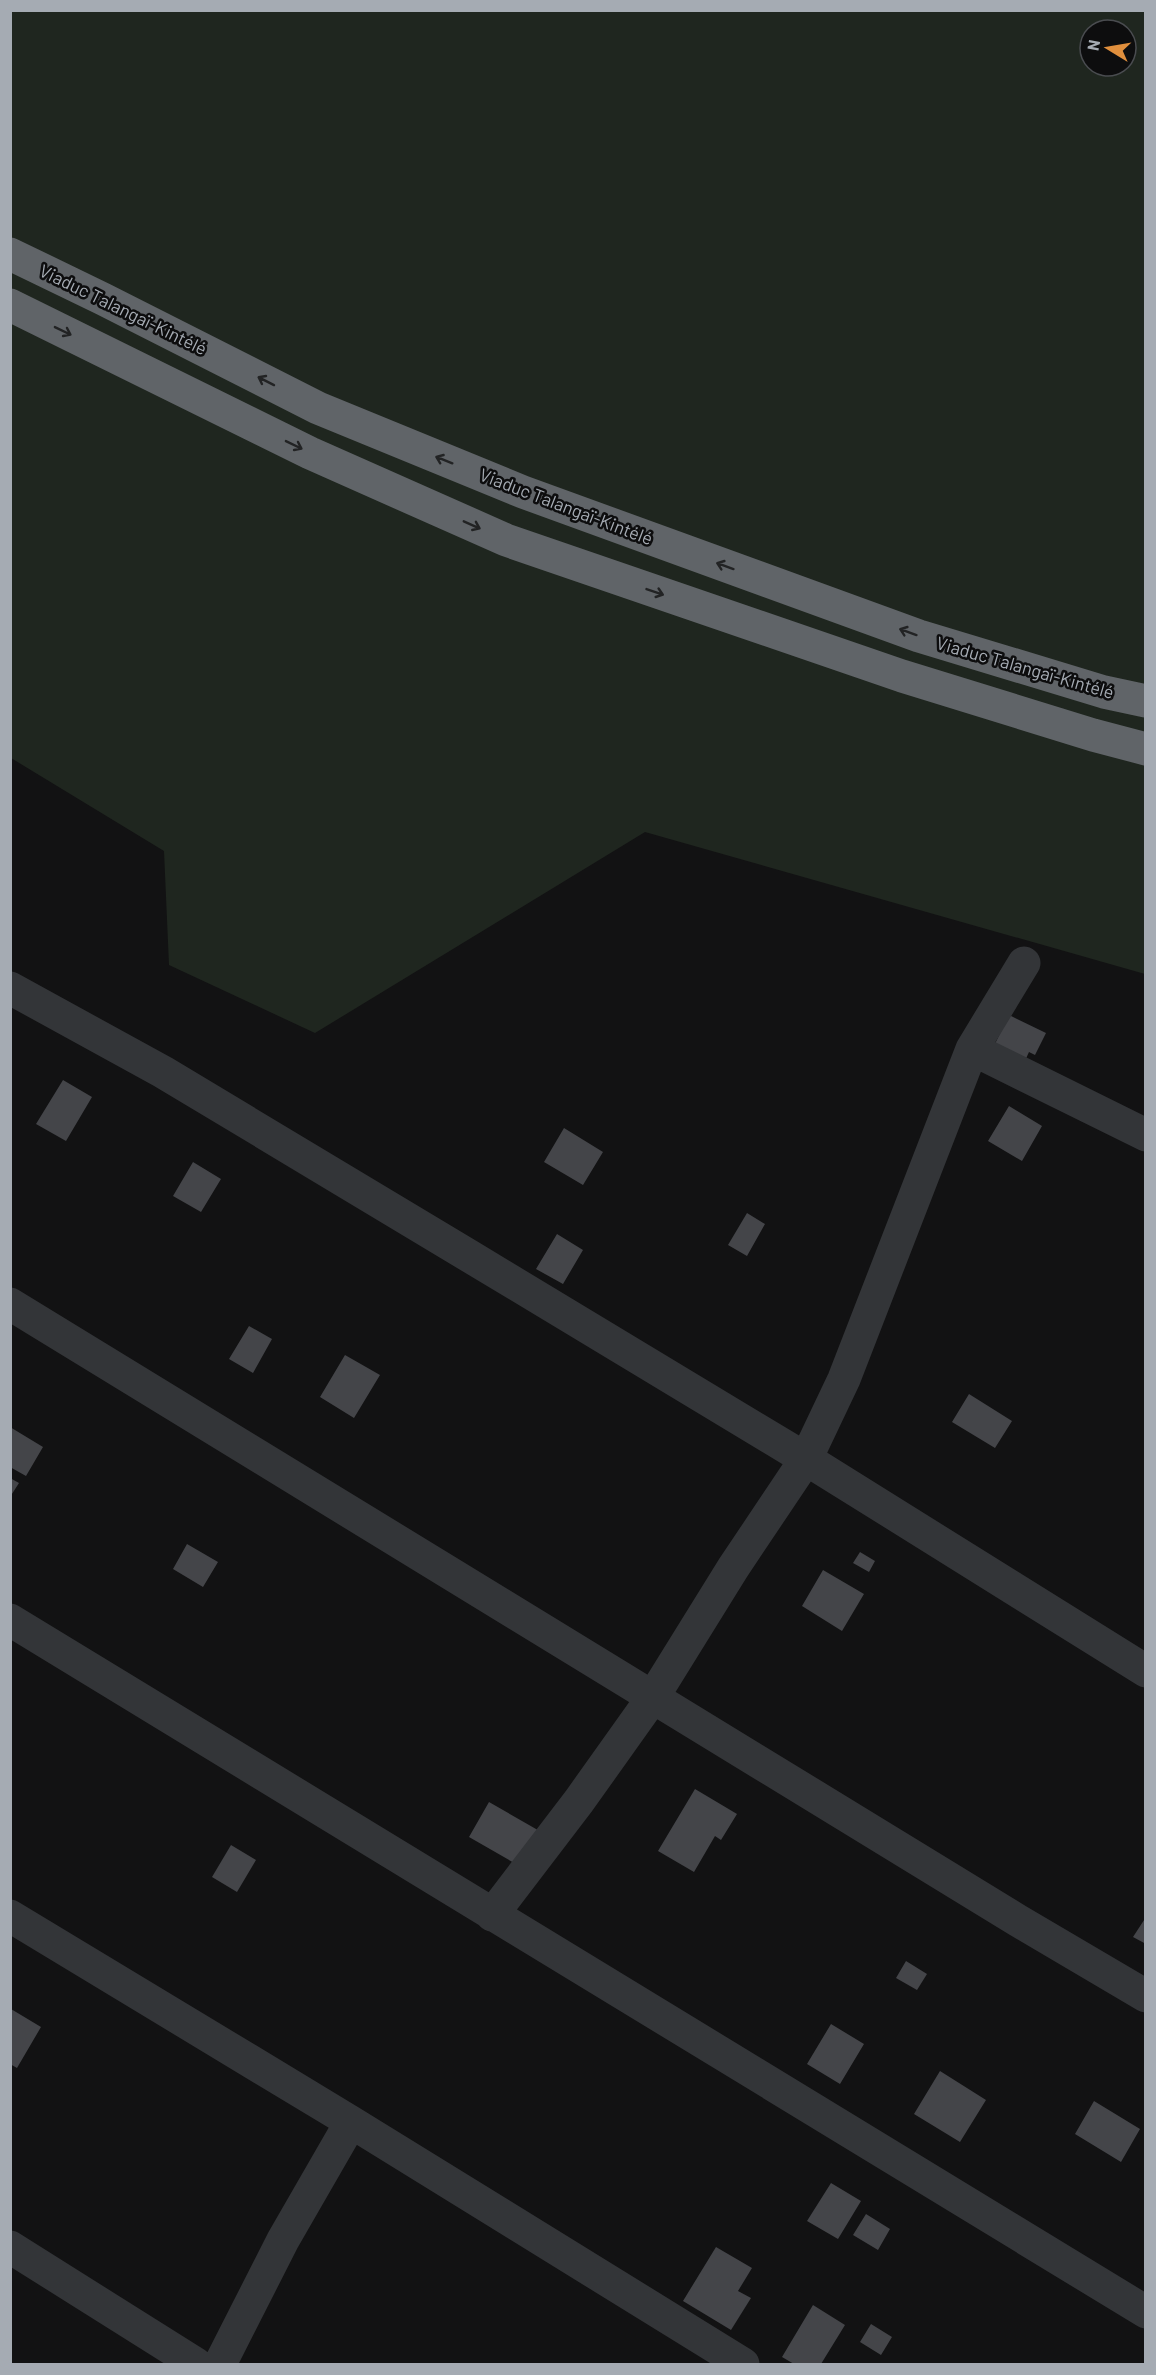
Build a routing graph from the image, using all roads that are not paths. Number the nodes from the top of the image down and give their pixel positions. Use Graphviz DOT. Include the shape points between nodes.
graph roads {
  1 [pos="10,255"];
  2 [pos="10,305"];
  3 [pos="1146,701"];
  4 [pos="1146,749"];
  5 [pos="1024,963"];
  6 [pos="10,988"];
  7 [pos="972,1049"];
  8 [pos="1146,1135"];
  9 [pos="10,1304"];
  10 [pos="806,1459"];
  11 [pos="10,1620"];
  12 [pos="1146,1671"];
  13 [pos="653,1697"];
  14 [pos="492,1916"];
  15 [pos="10,1917"];
  16 [pos="1146,1996"];
  17 [pos="351,2122"];
  18 [pos="10,2247"];
  19 [pos="1146,2312"];
  20 [pos="196,2364"];
  21 [pos="220,2364"];
  22 [pos="743,2364"];
  3 -- 1 [label="highway, Viaduc Talangaï-Kintélé, one-way" via="919,636 524,492 318,408"];
  2 -- 4 [label="highway, one-way" via="310,453 506,540 902,676"];
  5 -- 7 [label="street"];
  6 -- 10 [label="street" via="162,1072"];
  7 -- 8 [label="street"];
  7 -- 10 [label="street" via="844,1378"];
  9 -- 13 [label="street"];
  10 -- 12 [label="street"];
  10 -- 13 [label="street"];
  11 -- 14 [label="street"];
  13 -- 14 [label="street"];
  13 -- 16 [label="street"];
  14 -- 19 [label="street"];
  15 -- 17 [label="street"];
  17 -- 21 [label="street"];
  17 -- 22 [label="street"];
  18 -- 20 [label="street"];
}
